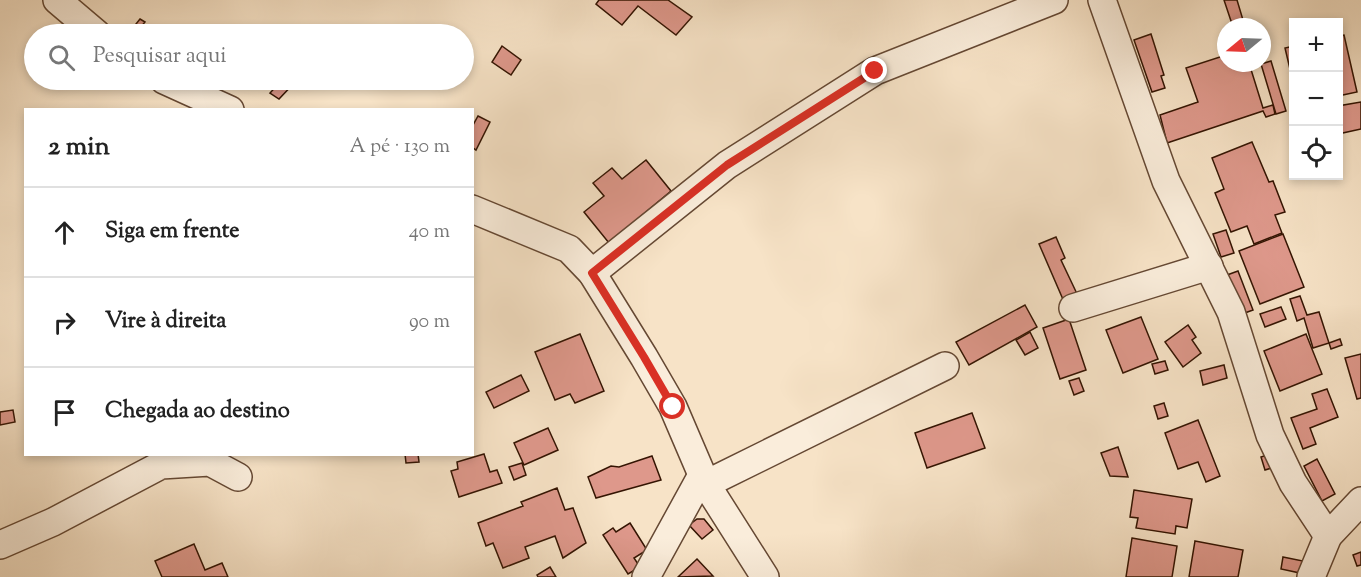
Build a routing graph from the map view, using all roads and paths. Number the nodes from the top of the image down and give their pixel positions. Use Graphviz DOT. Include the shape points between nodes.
graph roads {
  1 [pos="57,0"];
  2 [pos="1054,0"];
  3 [pos="1102,0"];
  4 [pos="85,24"];
  5 [pos="186,90"];
  6 [pos="226,108"];
  7 [pos="474,210"];
  8 [pos="1209,266"];
  9 [pos="592,273"];
  10 [pos="1073,308"];
  11 [pos="945,366"];
  12 [pos="238,477"];
  13 [pos="704,480"];
  14 [pos="1361,501"];
  15 [pos="1328,536"];
  16 [pos="0,545"];
  17 [pos="646,577"];
  18 [pos="765,577"];
  19 [pos="1311,577"];
  1 -- 4 [label="street"];
  2 -- 9 [label="street" via="875,71 727,165"];
  3 -- 8 [label="street" via="1166,181"];
  5 -- 6 [label="street"];
  7 -- 9 [label="street" via="569,249"];
  8 -- 10 [label="street"];
  8 -- 15 [label="street" via="1231,312 1270,435 1293,483"];
  9 -- 13 [label="street" via="673,407"];
  11 -- 13 [label="street"];
  12 -- 16 [label="street" via="210,462 161,465"];
  13 -- 17 [label="street"];
  13 -- 18 [label="street"];
  14 -- 15 [label="street"];
  15 -- 19 [label="street"];
}
